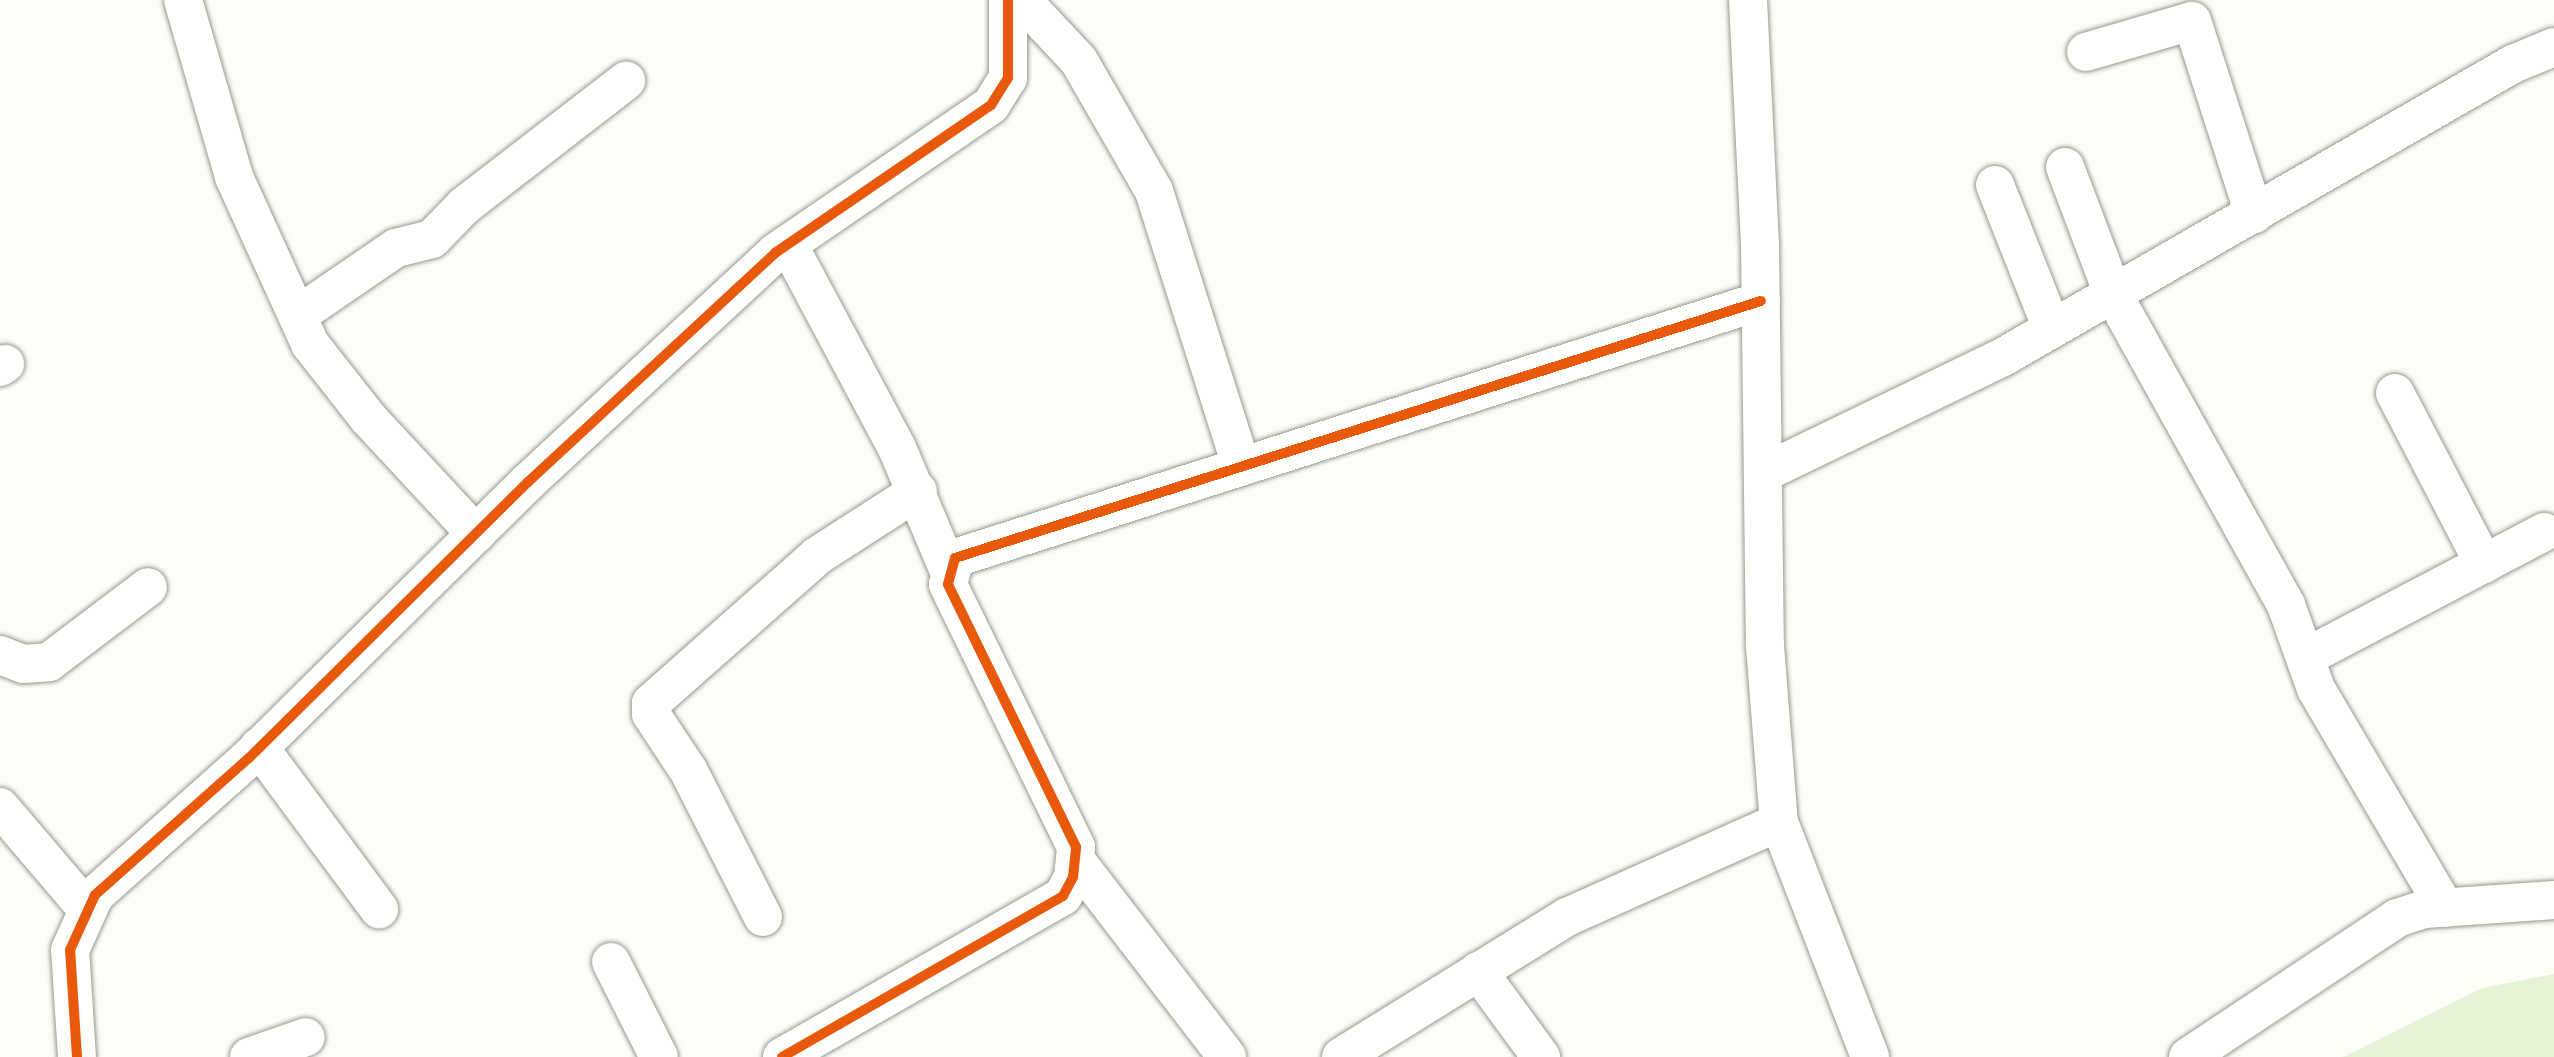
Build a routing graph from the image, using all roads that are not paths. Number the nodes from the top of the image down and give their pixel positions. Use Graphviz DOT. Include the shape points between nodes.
graph roads {
  1 [pos="183,0"];
  2 [pos="1008,0"];
  3 [pos="1022,0"];
  4 [pos="1748,0"];
  5 [pos="2554,47"];
  6 [pos="2086,52"];
  7 [pos="626,81"];
  8 [pos="2065,167"];
  9 [pos="1995,185"];
  10 [pos="2254,214"];
  11 [pos="788,244"];
  12 [pos="2113,294"];
  13 [pos="1761,301"];
  14 [pos="298,315"];
  15 [pos="2052,329"];
  16 [pos="2395,393"];
  17 [pos="1241,465"];
  18 [pos="1763,473"];
  19 [pos="918,491"];
  20 [pos="2544,532"];
  21 [pos="476,534"];
  22 [pos="2484,564"];
  23 [pos="947,569"];
  24 [pos="148,587"];
  25 [pos="0,654"];
  26 [pos="2306,657"];
  27 [pos="259,747"];
  28 [pos="0,807"];
  29 [pos="1779,822"];
  30 [pos="1077,862"];
  31 [pos="2554,900"];
  32 [pos="86,908"];
  33 [pos="2445,908"];
  34 [pos="379,909"];
  35 [pos="763,917"];
  36 [pos="611,962"];
  37 [pos="1478,971"];
  38 [pos="306,1037"];
  39 [pos="77,1057"];
  40 [pos="249,1057"];
  41 [pos="659,1057"];
  42 [pos="782,1057"];
  43 [pos="1227,1057"];
  44 [pos="1341,1057"];
  45 [pos="1541,1057"];
  46 [pos="1870,1057"];
  47 [pos="2188,1057"];
  1 -- 14 [label="street" via="234,177"];
  2 -- 11 [label="street" via="1008,78 991,105"];
  3 -- 17 [label="street" via="1079,61 1154,191"];
  4 -- 13 [label="street"];
  5 -- 10 [label="street" via="2513,64"];
  6 -- 10 [label="street" via="2192,21"];
  7 -- 14 [label="street" via="464,206 432,239 396,248"];
  8 -- 12 [label="street"];
  9 -- 15 [label="street"];
  10 -- 12 [label="street"];
  11 -- 19 [label="street"];
  11 -- 21 [label="street"];
  12 -- 15 [label="street"];
  12 -- 26 [label="street" via="2286,605"];
  13 -- 17 [label="street"];
  13 -- 18 [label="street"];
  14 -- 21 [label="street" via="310,344 369,419"];
  15 -- 18 [label="street"];
  16 -- 22 [label="street"];
  17 -- 23 [label="street" via="969,551"];
  18 -- 29 [label="street" via="1765,646"];
  19 -- 23 [label="street"];
  19 -- 35 [label="street" via="817,556 651,703 651,713 688,770"];
  20 -- 22 [label="street"];
  21 -- 27 [label="street"];
  22 -- 26 [label="street"];
  23 -- 30 [label="street" via="948,584 1076,847"];
  24 -- 25 [label="street" via="49,662 23,664"];
  26 -- 33 [label="street" via="2316,689"];
  27 -- 32 [label="street"];
  27 -- 34 [label="street"];
  28 -- 32 [label="street"];
  29 -- 37 [label="street" via="1567,917"];
  29 -- 46 [label="street"];
  30 -- 42 [label="street" via="1063,896"];
  30 -- 43 [label="street"];
  31 -- 33 [label="street"];
  32 -- 39 [label="street" via="70,950"];
  33 -- 47 [label="street" via="2397,918"];
  36 -- 41 [label="street"];
  37 -- 44 [label="street"];
  37 -- 45 [label="street"];
  38 -- 40 [label="street"];
}
